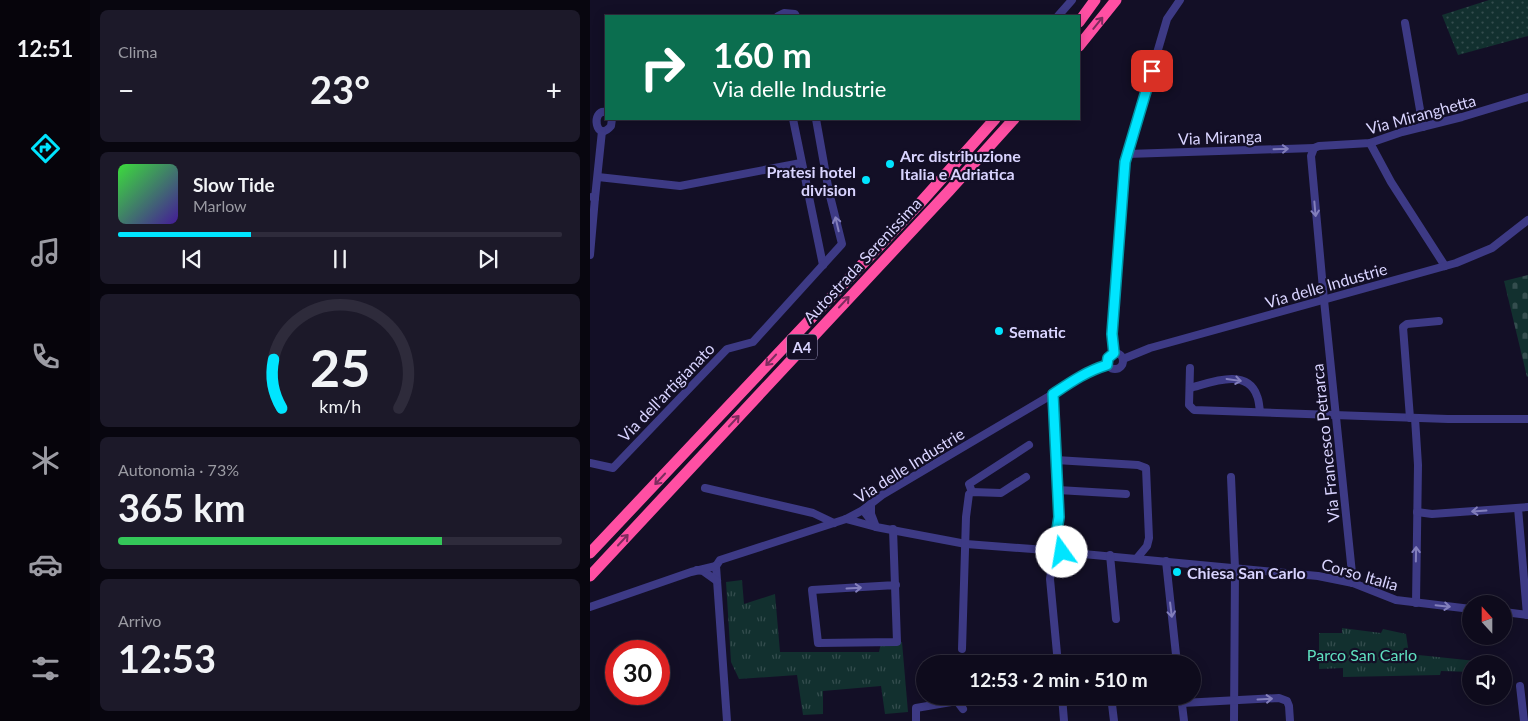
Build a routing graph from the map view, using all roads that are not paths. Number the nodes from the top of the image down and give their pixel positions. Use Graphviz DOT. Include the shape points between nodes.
graph roads {
  1 [pos="1072,0"];
  2 [pos="1095,0"];
  3 [pos="1116,0"];
  4 [pos="1180,0"];
  5 [pos="780,15"];
  6 [pos="796,15"];
  7 [pos="1059,15"];
  8 [pos="1080,21"];
  9 [pos="1405,23"];
  10 [pos="1080,45"];
  11 [pos="1528,97"];
  12 [pos="605,112"];
  13 [pos="612,120"];
  14 [pos="793,120"];
  15 [pos="816,120"];
  16 [pos="994,120"];
  17 [pos="1013,120"];
  18 [pos="1422,127"];
  19 [pos="602,131"];
  20 [pos="1370,143"];
  21 [pos="1316,147"];
  22 [pos="1128,154"];
  23 [pos="801,163"];
  24 [pos="598,177"];
  25 [pos="592,198"];
  26 [pos="1528,220"];
  27 [pos="590,255"];
  28 [pos="823,265"];
  29 [pos="1445,266"];
  30 [pos="1324,300"];
  31 [pos="1439,321"];
  32 [pos="1114,353"];
  33 [pos="1123,359"];
  34 [pos="1107,365"];
  35 [pos="1190,368"];
  36 [pos="1190,388"];
  37 [pos="1053,394"];
  38 [pos="1260,411"];
  39 [pos="1336,416"];
  40 [pos="1413,418"];
  41 [pos="1528,418"];
  42 [pos="1029,445"];
  43 [pos="1056,460"];
  44 [pos="590,463"];
  45 [pos="1026,477"];
  46 [pos="1231,477"];
  47 [pos="705,488"];
  48 [pos="1058,490"];
  49 [pos="972,492"];
  50 [pos="1126,494"];
  51 [pos="871,505"];
  52 [pos="1528,507"];
  53 [pos="1518,508"];
  54 [pos="863,510"];
  55 [pos="1417,512"];
  56 [pos="846,519"];
  57 [pos="834,522"];
  58 [pos="876,527"];
  59 [pos="894,529"];
  60 [pos="1055,543"];
  61 [pos="966,544"];
  62 [pos="1046,550"];
  63 [pos="1062,552"];
  64 [pos="590,553"];
  65 [pos="1110,555"];
  66 [pos="1053,558"];
  67 [pos="1137,558"];
  68 [pos="1166,561"];
  69 [pos="716,566"];
  70 [pos="1235,568"];
  71 [pos="697,570"];
  72 [pos="590,576"];
  73 [pos="717,580"];
  74 [pos="1353,583"];
  75 [pos="896,586"];
  76 [pos="1416,602"];
  77 [pos="590,607"];
  78 [pos="1462,608"];
  79 [pos="1512,613"];
  80 [pos="1528,615"];
  81 [pos="1116,619"];
  82 [pos="962,649"];
  83 [pos="1057,655"];
  84 [pos="1176,655"];
  85 [pos="1520,686"];
  86 [pos="1201,700"];
  87 [pos="1234,700"];
  88 [pos="1063,705"];
  89 [pos="1112,705"];
  90 [pos="1182,705"];
  91 [pos="963,709"];
  92 [pos="727,721"];
  93 [pos="916,721"];
  94 [pos="1064,721"];
  95 [pos="1114,721"];
  96 [pos="1184,721"];
  97 [pos="1234,721"];
  98 [pos="1290,721"];
  99 [pos="1524,721"];
  1 -- 7 [label="street"];
  2 -- 8 [label="highway"];
  10 -- 3 [label="highway, one-way"];
  4 -- 22 [label="street" via="1167,19"];
  5 -- 6 [label="street" via="784,12"];
  9 -- 18 [label="street"];
  11 -- 18 [label="street, Via Miranghetta"];
  12 -- 19 [label="street" via="598,113 593,120 595,128"];
  13 -- 19 [label="street" via="610,128"];
  14 -- 23 [label="street"];
  28 -- 15 [label="street, Via dell'artigianato, one-way" via="842,244"];
  16 -- 64 [label="highway, Autostrada Serenissima / A4, one-way"];
  72 -- 17 [label="highway, Autostrada Serenissima / A4, one-way"];
  18 -- 20 [label="street, Via Miranghetta"];
  19 -- 24 [label="street"];
  20 -- 21 [label="street, Via Miranghetta"];
  20 -- 29 [label="street"];
  22 -- 21 [label="street, Via Miranga, one-way"];
  21 -- 30 [label="street, one-way" via="1311,156"];
  22 -- 32 [label="street" via="1112,334"];
  23 -- 24 [label="street" via="680,186"];
  23 -- 28 [label="street"];
  24 -- 25 [label="street"];
  25 -- 27 [label="street"];
  26 -- 29 [label="street, Via delle Industrie" via="1492,248"];
  28 -- 44 [label="street, Via dell'artigianato" via="753,342 727,349 613,468"];
  29 -- 30 [label="street, Via delle Industrie"];
  30 -- 33 [label="street, Via delle Industrie" via="1150,348"];
  30 -- 39 [label="street, Via Francesco Petrarca"];
  31 -- 40 [label="street" via="1407,324 1402,329"];
  32 -- 33 [label="street"];
  32 -- 34 [label="street" via="1108,358"];
  33 -- 34 [label="street, Via delle Industrie" via="1118,369"];
  34 -- 37 [label="street, Via delle Industrie" via="1080,376"];
  35 -- 36 [label="street"];
  36 -- 38 [label="street" via="1189,405 1194,410"];
  36 -- 38 [label="street, one-way" via="1227,379 1240,380 1250,384 1257,394"];
  37 -- 43 [label="street"];
  37 -- 51 [label="street, Via delle Industrie" via="882,495"];
  38 -- 39 [label="street"];
  39 -- 40 [label="street"];
  39 -- 74 [label="street, Via Francesco Petrarca"];
  40 -- 41 [label="street"];
  40 -- 55 [label="street" via="1418,465"];
  42 -- 49 [label="street" via="969,484"];
  43 -- 48 [label="street"];
  43 -- 67 [label="street" via="1146,468 1149,538"];
  45 -- 49 [label="street" via="1001,493"];
  46 -- 70 [label="street"];
  47 -- 57 [label="street" via="812,513"];
  48 -- 50 [label="street"];
  48 -- 60 [label="street" via="1059,517"];
  49 -- 61 [label="street" via="966,517"];
  51 -- 54 [label="street, Via delle Industrie"];
  51 -- 58 [label="street"];
  52 -- 53 [label="street"];
  53 -- 55 [label="street, one-way" via="1432,514"];
  53 -- 80 [label="street"];
  54 -- 56 [label="street, Via delle Industrie"];
  54 -- 58 [label="street"];
  76 -- 55 [label="street, one-way"];
  56 -- 57 [label="street, Via delle Industrie"];
  56 -- 58 [label="street"];
  57 -- 69 [label="street, Via delle Industrie" via="720,560"];
  58 -- 59 [label="street"];
  59 -- 61 [label="street"];
  59 -- 75 [label="street"];
  60 -- 62 [label="street"];
  60 -- 63 [label="street"];
  61 -- 62 [label="street"];
  61 -- 82 [label="street"];
  62 -- 66 [label="street"];
  63 -- 65 [label="street, Corso Italia"];
  63 -- 66 [label="street"];
  65 -- 67 [label="street, Corso Italia"];
  65 -- 81 [label="street"];
  66 -- 83 [label="street" via="1050,579"];
  67 -- 68 [label="street, Corso Italia"];
  68 -- 70 [label="street, Corso Italia"];
  68 -- 84 [label="street, one-way"];
  69 -- 71 [label="street, Via delle Industrie"];
  69 -- 73 [label="street"];
  70 -- 74 [label="street, Corso Italia"];
  70 -- 87 [label="street"];
  71 -- 73 [label="street"];
  71 -- 77 [label="street, Via delle Industrie"];
  73 -- 92 [label="street"];
  74 -- 76 [label="street, Corso Italia" via="1396,600"];
  75 -- 75 [label="street, one-way" via="897,642 818,643 812,590"];
  76 -- 78 [label="street, Corso Italia, one-way"];
  79 -- 80 [label="street"];
  85 -- 99 [label="street"];
  86 -- 87 [label="street"];
  87 -- 97 [label="street"];
  87 -- 98 [label="street, one-way" via="1278,698 1288,701"];
  88 -- 94 [label="street"];
  89 -- 95 [label="street"];
  90 -- 96 [label="street"];
  91 -- 93 [label="street" via="957,701 916,708"];
}
